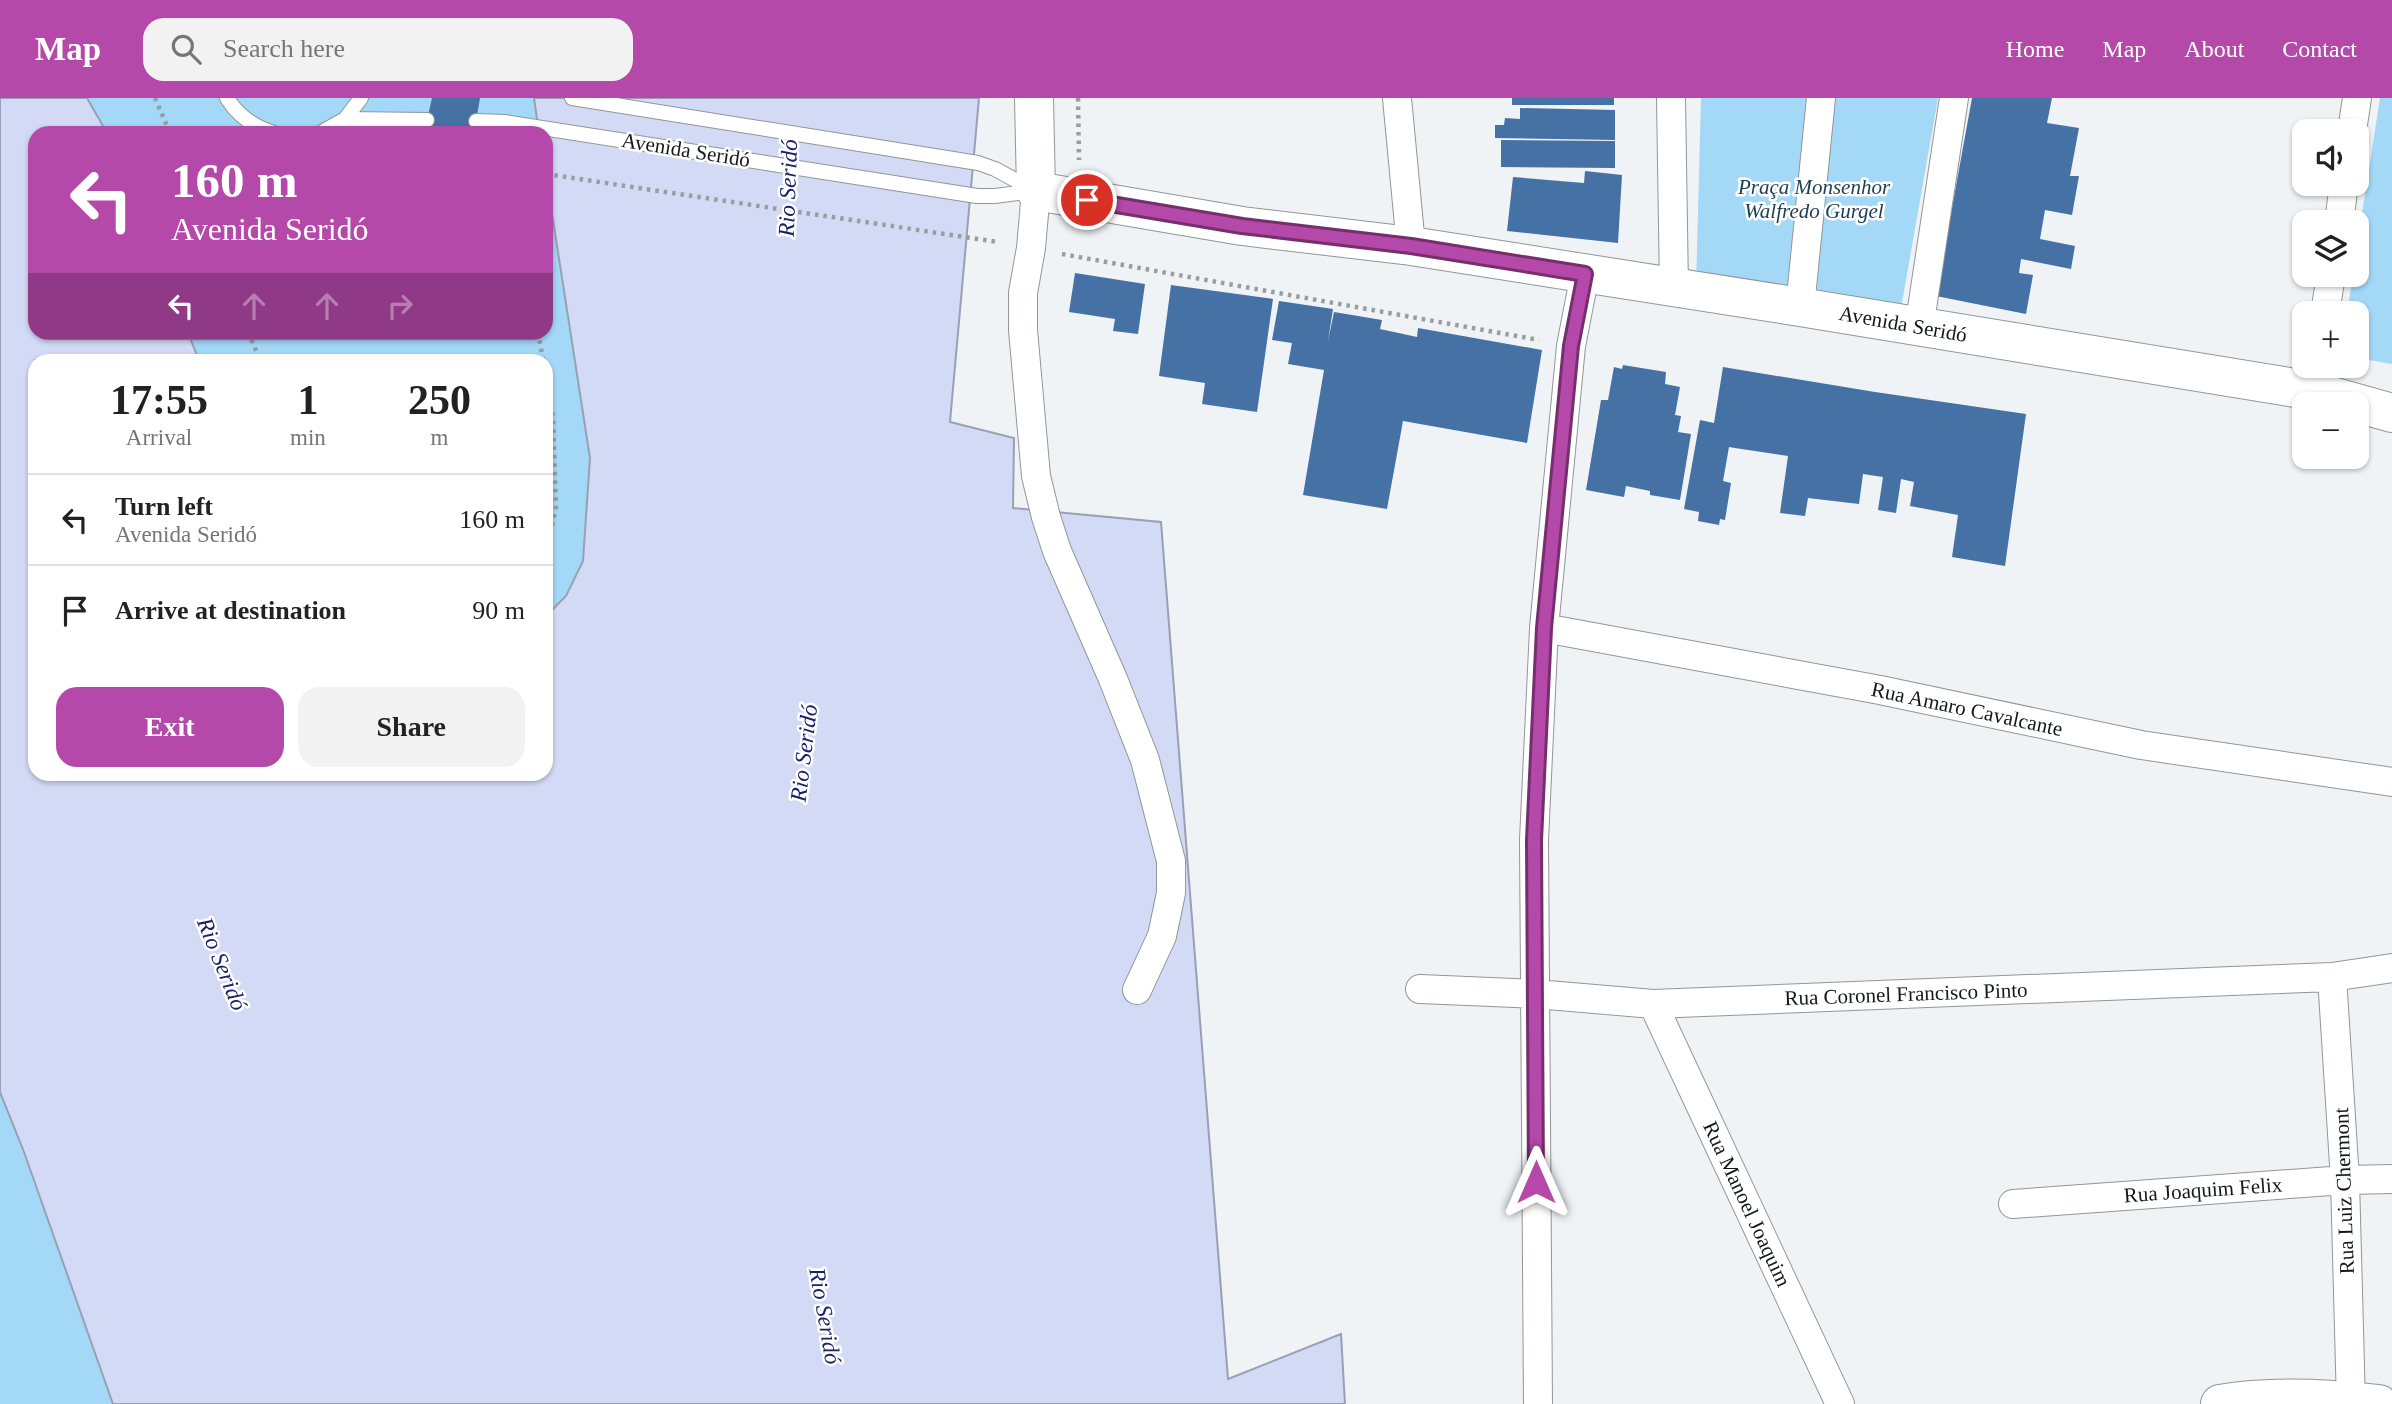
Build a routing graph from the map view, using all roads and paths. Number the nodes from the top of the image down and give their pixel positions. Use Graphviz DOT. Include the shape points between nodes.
graph roads {
  1 [pos="155,98"];
  2 [pos="227,98"];
  3 [pos="361,98"];
  4 [pos="572,98"];
  5 [pos="1034,98"];
  6 [pos="1078,98"];
  7 [pos="1397,98"];
  8 [pos="1671,98"];
  9 [pos="1821,98"];
  10 [pos="1954,98"];
  11 [pos="2357,98"];
  12 [pos="345,119"];
  13 [pos="2354,119"];
  14 [pos="427,120"];
  15 [pos="476,121"];
  16 [pos="169,126"];
  17 [pos="255,126"];
  18 [pos="332,126"];
  19 [pos="529,126"];
  20 [pos="553,130"];
  21 [pos="1080,164"];
  22 [pos="553,175"];
  23 [pos="1036,191"];
  24 [pos="1411,237"];
  25 [pos="1031,248"];
  26 [pos="1585,274"];
  27 [pos="1674,289"];
  28 [pos="1800,307"];
  29 [pos="1919,328"];
  30 [pos="1571,346"];
  31 [pos="2316,379"];
  32 [pos="2392,413"];
  33 [pos="553,418"];
  34 [pos="553,521"];
  35 [pos="1544,628"];
  36 [pos="2392,782"];
  37 [pos="2392,968"];
  38 [pos="2332,977"];
  39 [pos="1420,989"];
  40 [pos="1137,990"];
  41 [pos="1536,994"];
  42 [pos="1653,1004"];
  43 [pos="2392,1179"];
  44 [pos="2345,1180"];
  45 [pos="2013,1204"];
  46 [pos="2360,1403"];
  47 [pos="1538,1404"];
  48 [pos="1840,1404"];
  49 [pos="2220,1404"];
  1 -- 16 [label="path"];
  2 -- 17 [label="lane" via="235,111"];
  3 -- 12 [label="lane"];
  4 -- 23 [label="lane, Avenida Seridó" via="978,163"];
  5 -- 23 [label="main road"];
  6 -- 21 [label="path"];
  7 -- 24 [label="street"];
  8 -- 27 [label="street"];
  9 -- 28 [label="street"];
  10 -- 29 [label="street"];
  11 -- 13 [label="street"];
  12 -- 14 [label="lane"];
  12 -- 18 [label="lane"];
  15 -- 19 [label="lane, Avenida Seridó"];
  20 -- 23 [label="lane, Avenida Seridó" via="977,195"];
  22 -- 25 [label="path"];
  23 -- 24 [label="main road, Avenida Seridó" via="1242,226"];
  23 -- 25 [label="street"];
  24 -- 26 [label="main road, Avenida Seridó"];
  25 -- 30 [label="path"];
  25 -- 40 [label="street" via="1023,293 1023,330 1043,507 1144,760 1171,860 1171,893 1162,936"];
  26 -- 27 [label="main road, Avenida Seridó"];
  26 -- 30 [label="street"];
  27 -- 28 [label="main road, Avenida Seridó"];
  28 -- 29 [label="main road, Avenida Seridó"];
  29 -- 31 [label="main road, Avenida Seridó"];
  30 -- 35 [label="street"];
  31 -- 32 [label="main road, Avenida Seridó"];
  33 -- 34 [label="path"];
  35 -- 36 [label="street, Rua Amaro Cavalcante" via="1880,690 2141,745"];
  35 -- 41 [label="street" via="1534,840"];
  37 -- 38 [label="street, Rua Coronel Francisco Pinto"];
  38 -- 42 [label="street, Rua Coronel Francisco Pinto"];
  38 -- 44 [label="street, Rua Luiz Chermont"];
  39 -- 41 [label="street, Rua Coronel Francisco Pinto"];
  41 -- 42 [label="street, Rua Coronel Francisco Pinto"];
  41 -- 47 [label="street"];
  42 -- 48 [label="street, Rua Manoel Joaquim"];
  43 -- 44 [label="street, Rua Joaquim Felix"];
  44 -- 45 [label="street, Rua Joaquim Felix"];
  44 -- 46 [label="street, Rua Luiz Chermont"];
  46 -- 49 [label="main road" via="2254,1398"];
}
